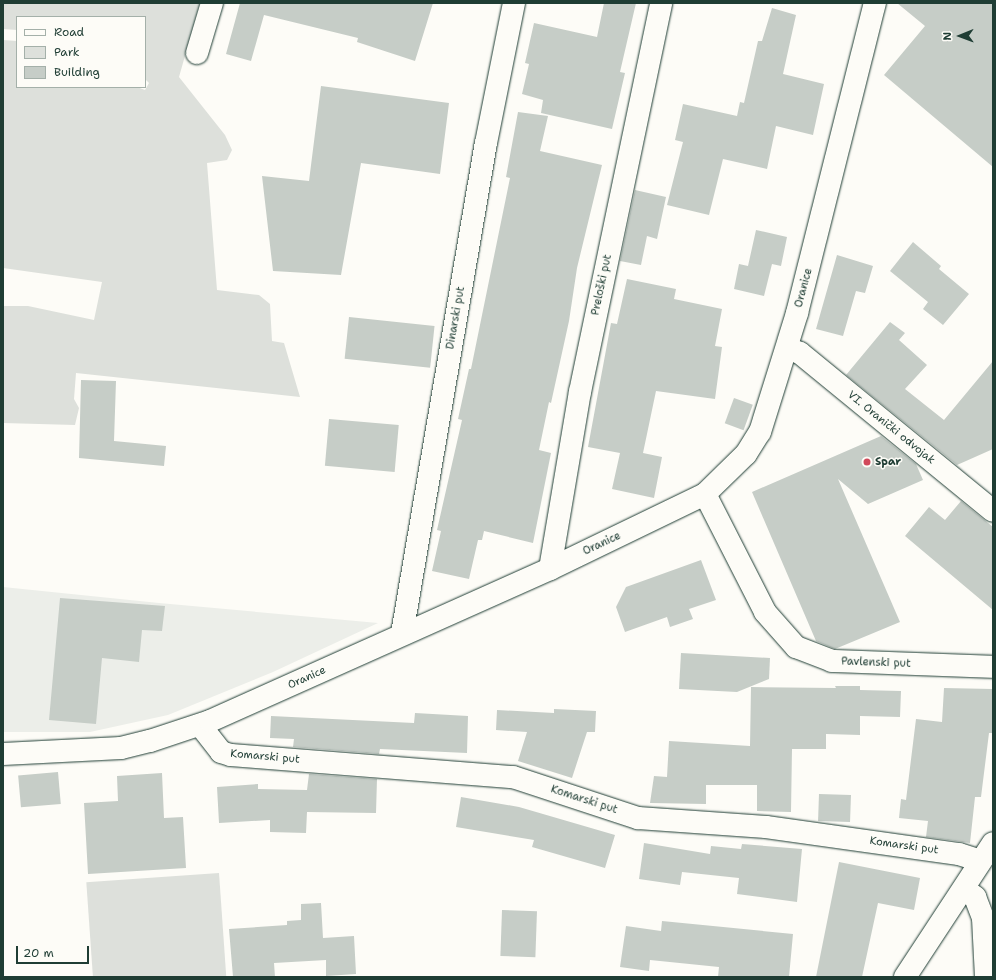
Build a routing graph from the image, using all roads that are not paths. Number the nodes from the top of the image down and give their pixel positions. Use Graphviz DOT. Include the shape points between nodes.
graph roads {
  1 [pos="212,3"];
  2 [pos="514,3"];
  3 [pos="661,3"];
  4 [pos="875,3"];
  5 [pos="197,53"];
  6 [pos="787,348"];
  7 [pos="705,494"];
  8 [pos="993,511"];
  9 [pos="550,569"];
  10 [pos="402,634"];
  11 [pos="993,667"];
  12 [pos="200,724"];
  13 [pos="3,754"];
  14 [pos="993,842"];
  15 [pos="980,861"];
  16 [pos="964,889"];
  17 [pos="906,977"];
  18 [pos="986,977"];
  1 -- 5 [label="street"];
  2 -- 10 [label="street, Dinarski put" via="486,143"];
  3 -- 9 [label="street, Preloški put" via="580,392"];
  4 -- 6 [label="street, Oranice" via="850,110"];
  6 -- 7 [label="street, Oranice" via="760,432 746,454"];
  6 -- 8 [label="street, VI. Oranički odvojak" via="800,354"];
  7 -- 9 [label="street, Oranice"];
  7 -- 11 [label="street, Pavlenski put" via="765,612 796,647 832,661"];
  9 -- 10 [label="street, Oranice"];
  10 -- 12 [label="street, Oranice"];
  12 -- 13 [label="street, Oranice" via="121,748"];
  12 -- 15 [label="street, Komarski put" via="221,752 231,755 513,777 638,818 766,827 959,854"];
  14 -- 15 [label="street"];
  15 -- 16 [label="street"];
  16 -- 17 [label="street"];
  16 -- 18 [label="street" via="975,897 983,918"];
}
